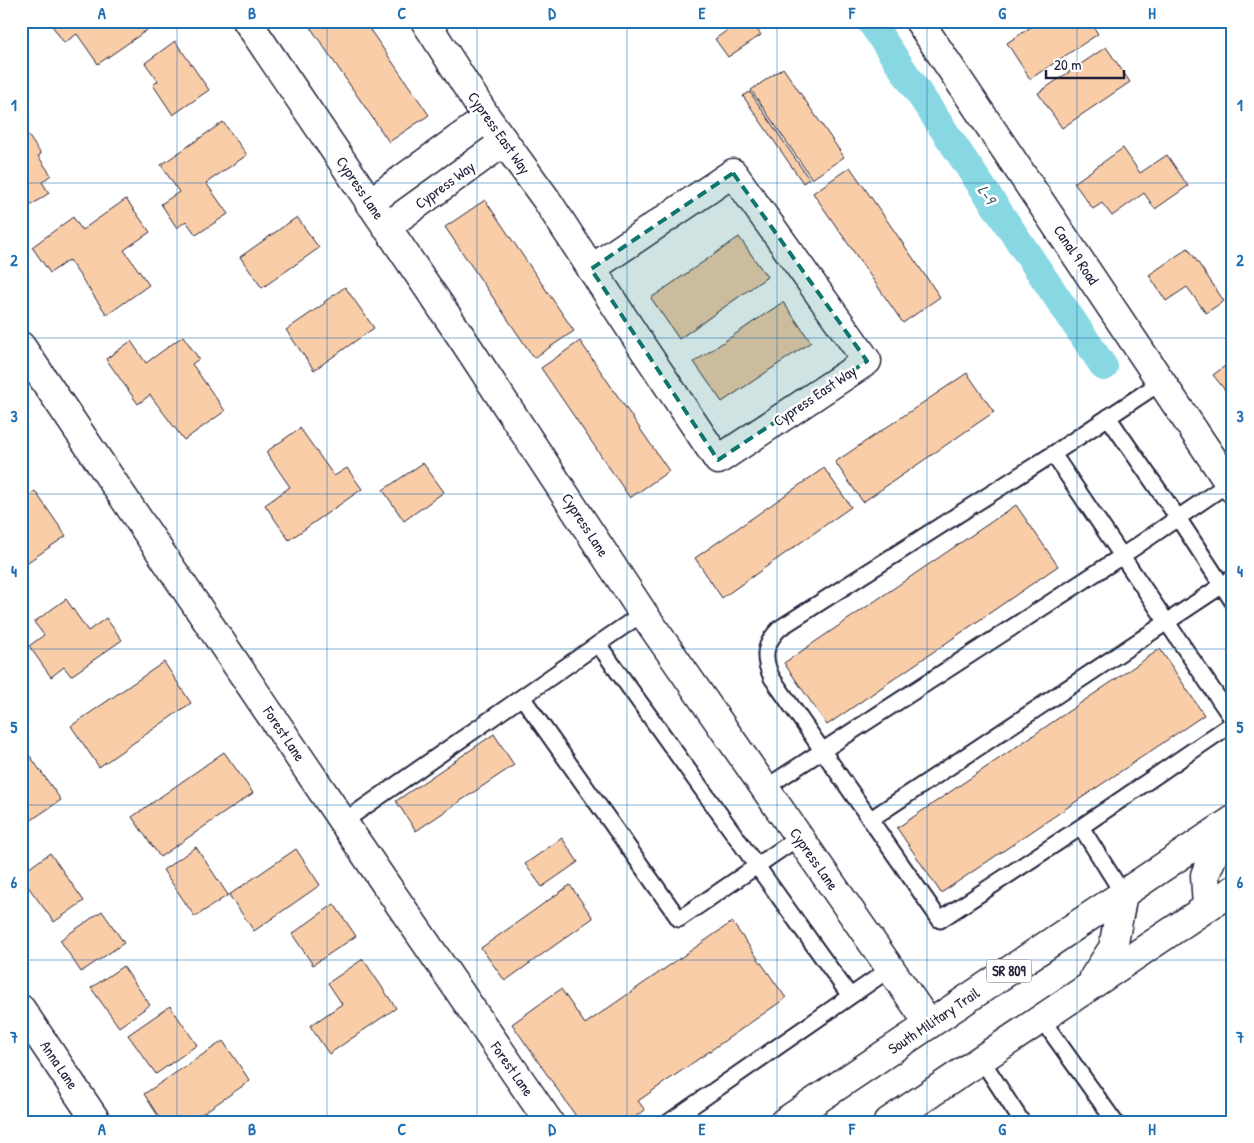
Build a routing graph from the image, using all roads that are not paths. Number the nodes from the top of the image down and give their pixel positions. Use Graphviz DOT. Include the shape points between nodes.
graph roads {
  1 [pos="247,21"];
  2 [pos="425,21"];
  3 [pos="919,21"];
  4 [pos="486,118"];
  5 [pos="504,142"];
  6 [pos="369,203"];
  7 [pos="386,227"];
  8 [pos="592,269"];
  9 [pos="21,346"];
  10 [pos="1161,382"];
  11 [pos="1108,417"];
  12 [pos="1053,454"];
  13 [pos="1231,486"];
  14 [pos="1178,518"];
  15 [pos="1122,556"];
  16 [pos="1227,582"];
  17 [pos="1233,602"];
  18 [pos="643,613"];
  19 [pos="1166,622"];
  20 [pos="598,644"];
  21 [pos="522,697"];
  22 [pos="1233,722"];
  23 [pos="823,750"];
  24 [pos="765,788"];
  25 [pos="870,819"];
  26 [pos="1233,820"];
  27 [pos="343,822"];
  28 [pos="1082,827"];
  29 [pos="1233,829"];
  30 [pos="799,837"];
  31 [pos="756,865"];
  32 [pos="1233,890"];
  33 [pos="1123,894"];
  34 [pos="1207,907"];
  35 [pos="891,968"];
  36 [pos="1088,987"];
  37 [pos="850,996"];
  38 [pos="21,1009"];
  39 [pos="1041,1018"];
  40 [pos="930,1024"];
  41 [pos="981,1059"];
  42 [pos="97,1122"];
  43 [pos="549,1122"];
  44 [pos="669,1122"];
  45 [pos="784,1122"];
  46 [pos="888,1122"];
  47 [pos="1022,1122"];
  48 [pos="1115,1122"];
  1 -- 6 [label="street, Cypress Lane"];
  2 -- 4 [label="street, Cypress East Way"];
  3 -- 10 [label="street, Canal 9 Road"];
  4 -- 5 [label="street, Cypress East Way"];
  4 -- 6 [label="street, Cypress Way"];
  5 -- 7 [label="street, Cypress Way"];
  5 -- 8 [label="street, Cypress East Way"];
  6 -- 7 [label="street, Cypress Lane"];
  7 -- 18 [label="street, Cypress Lane"];
  8 -- 8 [label="street, Cypress East Way" via="733,173 867,361 718,460"];
  9 -- 27 [label="street, Forest Lane"];
  10 -- 11 [label="lane"];
  10 -- 13 [label="street, Canal 9 Road"];
  11 -- 12 [label="lane"];
  11 -- 14 [label="lane"];
  12 -- 15 [label="lane"];
  12 -- 23 [label="lane" via="772,636 766,657 769,673"];
  13 -- 14 [label="lane"];
  14 -- 15 [label="lane"];
  14 -- 16 [label="lane"];
  15 -- 19 [label="lane"];
  15 -- 23 [label="lane"];
  16 -- 17 [label="lane"];
  16 -- 19 [label="lane"];
  18 -- 20 [label="lane"];
  18 -- 24 [label="street, Cypress Lane"];
  19 -- 22 [label="lane"];
  19 -- 25 [label="lane"];
  20 -- 21 [label="lane"];
  20 -- 31 [label="lane"];
  21 -- 27 [label="lane"];
  21 -- 31 [label="lane" via="678,919"];
  22 -- 28 [label="lane"];
  23 -- 24 [label="lane"];
  23 -- 25 [label="lane"];
  24 -- 30 [label="street, Cypress Lane"];
  25 -- 28 [label="lane" via="940,920"];
  26 -- 33 [label="street, South Military Trail / SR 809"];
  27 -- 43 [label="street, Forest Lane"];
  28 -- 33 [label="lane"];
  29 -- 34 [label="street" via="1214,853 1205,875"];
  30 -- 31 [label="lane"];
  30 -- 35 [label="street, Cypress Lane"];
  31 -- 37 [label="lane"];
  32 -- 34 [label="street"];
  33 -- 36 [label="street" via="1114,948"];
  33 -- 40 [label="street, South Military Trail / SR 809"];
  34 -- 36 [label="street"];
  35 -- 37 [label="lane"];
  35 -- 40 [label="street, Cypress Lane"];
  36 -- 39 [label="street"];
  37 -- 44 [label="lane"];
  38 -- 42 [label="street, Anna Lane"];
  39 -- 41 [label="street"];
  39 -- 48 [label="lane"];
  40 -- 45 [label="street, South Military Trail / SR 809"];
  41 -- 46 [label="street"];
  41 -- 47 [label="lane"];
}
